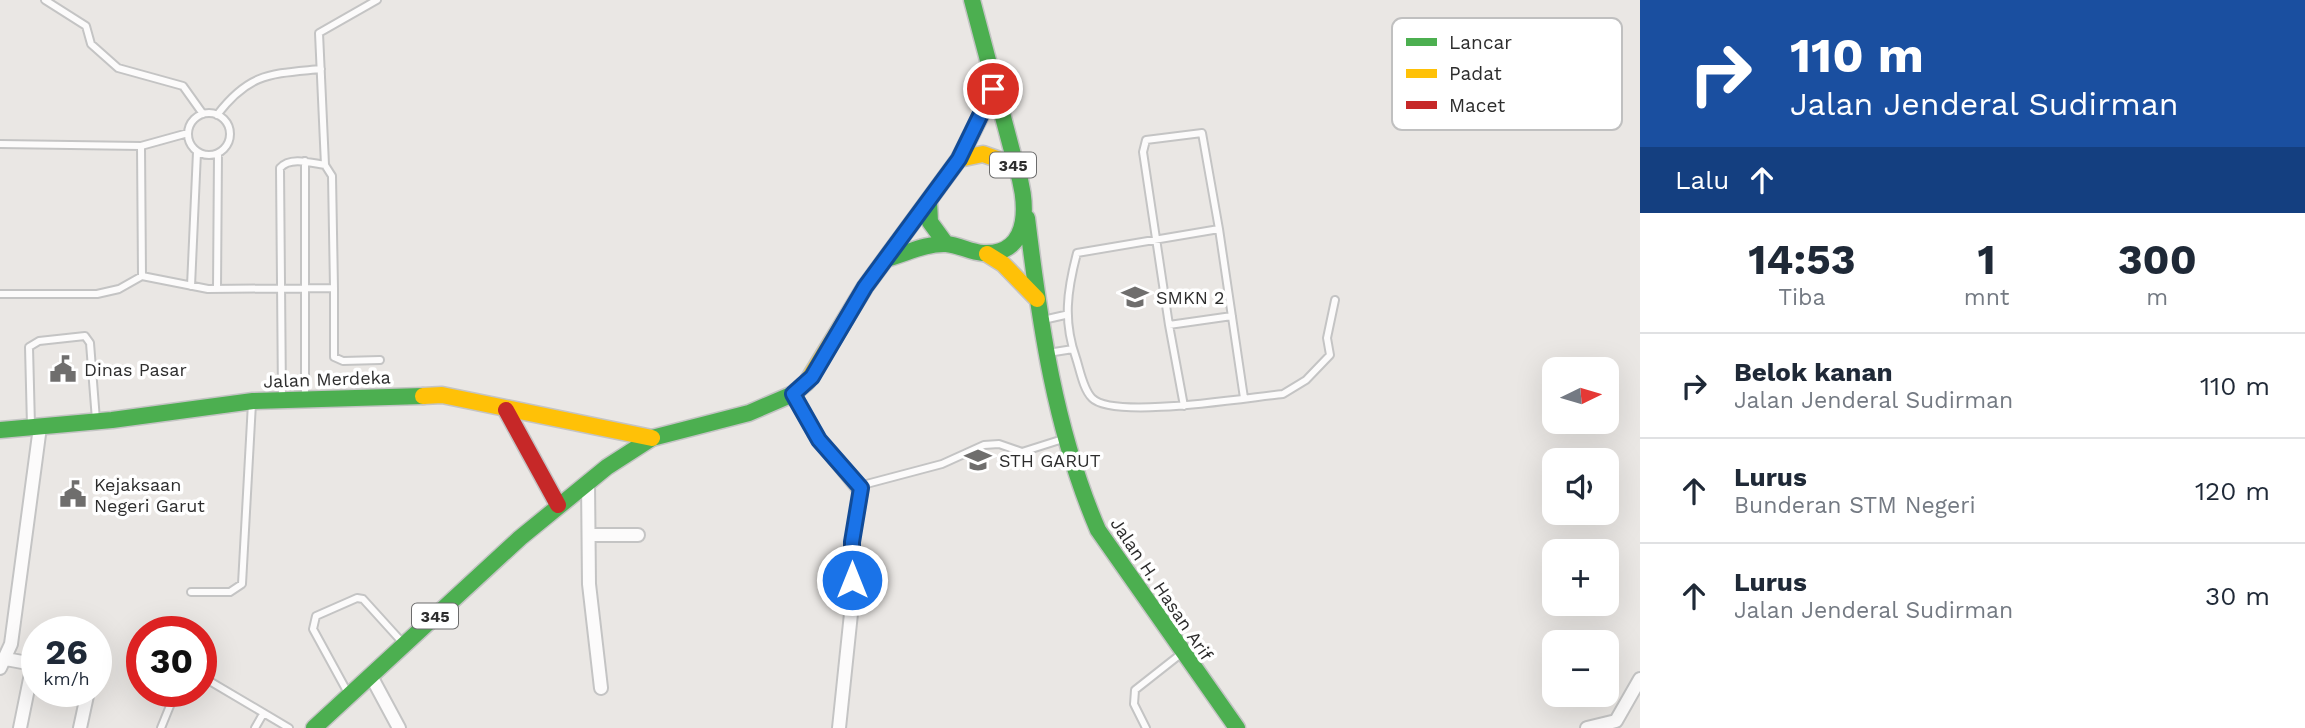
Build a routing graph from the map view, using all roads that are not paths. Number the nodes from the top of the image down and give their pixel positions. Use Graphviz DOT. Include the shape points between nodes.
graph roads {
  1 [pos="45,0"];
  2 [pos="377,0"];
  3 [pos="972,0"];
  4 [pos="321,69"];
  5 [pos="993,89"];
  6 [pos="203,114"];
  7 [pos="217,115"];
  8 [pos="188,134"];
  9 [pos="0,144"];
  10 [pos="141,146"];
  11 [pos="197,152"];
  12 [pos="218,154"];
  13 [pos="959,159"];
  14 [pos="305,161"];
  15 [pos="326,165"];
  16 [pos="1016,166"];
  17 [pos="929,201"];
  18 [pos="1027,218"];
  19 [pos="1219,229"];
  20 [pos="1155,239"];
  21 [pos="946,244"];
  22 [pos="987,254"];
  23 [pos="889,258"];
  24 [pos="142,276"];
  25 [pos="191,286"];
  26 [pos="334,288"];
  27 [pos="217,289"];
  28 [pos="305,289"];
  29 [pos="283,290"];
  30 [pos="0,295"];
  31 [pos="1037,299"];
  32 [pos="1335,300"];
  33 [pos="1065,315"];
  34 [pos="1232,316"];
  35 [pos="1041,320"];
  36 [pos="1169,325"];
  37 [pos="1073,349"];
  38 [pos="1047,353"];
  39 [pos="380,360"];
  40 [pos="793,394"];
  41 [pos="305,398"];
  42 [pos="1244,398"];
  43 [pos="282,400"];
  44 [pos="253,401"];
  45 [pos="1184,406"];
  46 [pos="506,410"];
  47 [pos="96,421"];
  48 [pos="36,427"];
  49 [pos="0,430"];
  50 [pos="652,438"];
  51 [pos="1064,439"];
  52 [pos="588,482"];
  53 [pos="859,486"];
  54 [pos="558,505"];
  55 [pos="589,535"];
  56 [pos="638,535"];
  57 [pos="191,592"];
  58 [pos="403,644"];
  59 [pos="1182,653"];
  60 [pos="3,664"];
  61 [pos="21,664"];
  62 [pos="371,676"];
  63 [pos="1640,679"];
  64 [pos="217,686"];
  65 [pos="601,688"];
  66 [pos="349,694"];
  67 [pos="25,707"];
  68 [pos="85,707"];
  69 [pos="170,707"];
  70 [pos="263,713"];
  71 [pos="20,728"];
  72 [pos="80,728"];
  73 [pos="161,728"];
  74 [pos="255,728"];
  75 [pos="289,728"];
  76 [pos="314,728"];
  77 [pos="400,728"];
  78 [pos="839,728"];
  79 [pos="1146,728"];
  80 [pos="1237,728"];
  81 [pos="1587,728"];
  1 -- 6 [label="lane" via="86,26 91,44 118,68 183,86"];
  2 -- 4 [label="lane" via="319,33"];
  3 -- 5 [label="main road"];
  4 -- 7 [label="lane" via="267,75 235,92"];
  4 -- 15 [label="lane"];
  5 -- 13 [label="main road, 345"];
  5 -- 16 [label="main road, 345"];
  6 -- 7 [label="lane"];
  6 -- 8 [label="lane" via="191,123"];
  7 -- 12 [label="lane" via="228,125 230,136"];
  8 -- 10 [label="lane"];
  8 -- 11 [label="lane"];
  9 -- 10 [label="lane"];
  10 -- 24 [label="lane"];
  11 -- 12 [label="lane"];
  11 -- 25 [label="lane"];
  12 -- 27 [label="lane"];
  13 -- 16 [label="main road, 345" via="983,154"];
  13 -- 17 [label="main road, 345"];
  14 -- 15 [label="lane"];
  14 -- 28 [label="lane"];
  14 -- 29 [label="lane" via="280,168"];
  15 -- 26 [label="lane" via="332,176"];
  16 -- 18 [label="main road, 345" via="1027,200"];
  17 -- 21 [label="main road" via="930,222"];
  17 -- 23 [label="main road, 345"];
  18 -- 22 [label="main road" via="1010,243"];
  18 -- 31 [label="main road, Jalan H. Hasan Arif"];
  19 -- 20 [label="lane"];
  19 -- 20 [label="lane" via="1203,134 1196,131 1144,142"];
  19 -- 34 [label="lane"];
  20 -- 33 [label="lane" via="1077,253"];
  20 -- 36 [label="lane"];
  21 -- 22 [label="main road"];
  21 -- 23 [label="main road"];
  22 -- 31 [label="main road"];
  23 -- 40 [label="main road, 345" via="865,287 812,377"];
  24 -- 25 [label="lane"];
  24 -- 30 [label="lane" via="97,295"];
  25 -- 27 [label="lane"];
  26 -- 28 [label="lane"];
  26 -- 39 [label="lane" via="334,357"];
  27 -- 29 [label="lane"];
  28 -- 29 [label="lane"];
  28 -- 41 [label="lane"];
  29 -- 43 [label="lane"];
  31 -- 35 [label="main road, Jalan H. Hasan Arif"];
  32 -- 42 [label="lane" via="1327,338 1330,355 1315,372 1283,394"];
  33 -- 35 [label="lane"];
  33 -- 37 [label="lane"];
  34 -- 36 [label="lane"];
  34 -- 42 [label="lane"];
  35 -- 38 [label="main road, Jalan H. Hasan Arif"];
  36 -- 45 [label="lane"];
  37 -- 38 [label="lane"];
  37 -- 45 [label="lane" via="1094,400 1148,408"];
  38 -- 51 [label="main road, Jalan H. Hasan Arif"];
  40 -- 50 [label="main road, 345" via="749,413"];
  40 -- 53 [label="street" via="819,440"];
  41 -- 43 [label="main road, Jalan Merdeka"];
  41 -- 46 [label="main road, Jalan Merdeka" via="442,395"];
  42 -- 45 [label="lane"];
  43 -- 44 [label="main road, Jalan Merdeka"];
  44 -- 47 [label="main road, Jalan Merdeka"];
  44 -- 57 [label="lane" via="242,584 230,592"];
  46 -- 50 [label="main road, Jalan Merdeka"];
  46 -- 54 [label="main road"];
  47 -- 48 [label="main road, Jalan Merdeka"];
  47 -- 48 [label="lane" via="90,343 85,336 74,337 39,341 29,347"];
  48 -- 49 [label="main road, Jalan Merdeka"];
  48 -- 60 [label="street"];
  50 -- 52 [label="main road, 345"];
  51 -- 53 [label="lane" via="1021,452 999,444 984,445 942,464"];
  51 -- 59 [label="main road, Jalan H. Hasan Arif" via="1077,484 1098,530"];
  52 -- 54 [label="main road, 345"];
  52 -- 55 [label="street"];
  53 -- 78 [label="street" via="862,495 852,542 849,654"];
  54 -- 58 [label="main road, 345"];
  55 -- 56 [label="street"];
  55 -- 65 [label="street" via="589,584"];
  58 -- 62 [label="main road, 345"];
  58 -- 66 [label="lane" via="363,599 317,616 313,629"];
  59 -- 79 [label="lane" via="1133,693 1133,704"];
  59 -- 80 [label="main road, Jalan H. Hasan Arif"];
  60 -- 61 [label="street"];
  62 -- 66 [label="main road, 345"];
  62 -- 77 [label="street"];
  63 -- 81 [label="street" via="1616,721"];
  64 -- 70 [label="lane"];
  66 -- 76 [label="main road, 345"];
  67 -- 71 [label="street"];
  68 -- 72 [label="street"];
  69 -- 73 [label="lane"];
  70 -- 74 [label="lane"];
  70 -- 75 [label="lane"];
}
